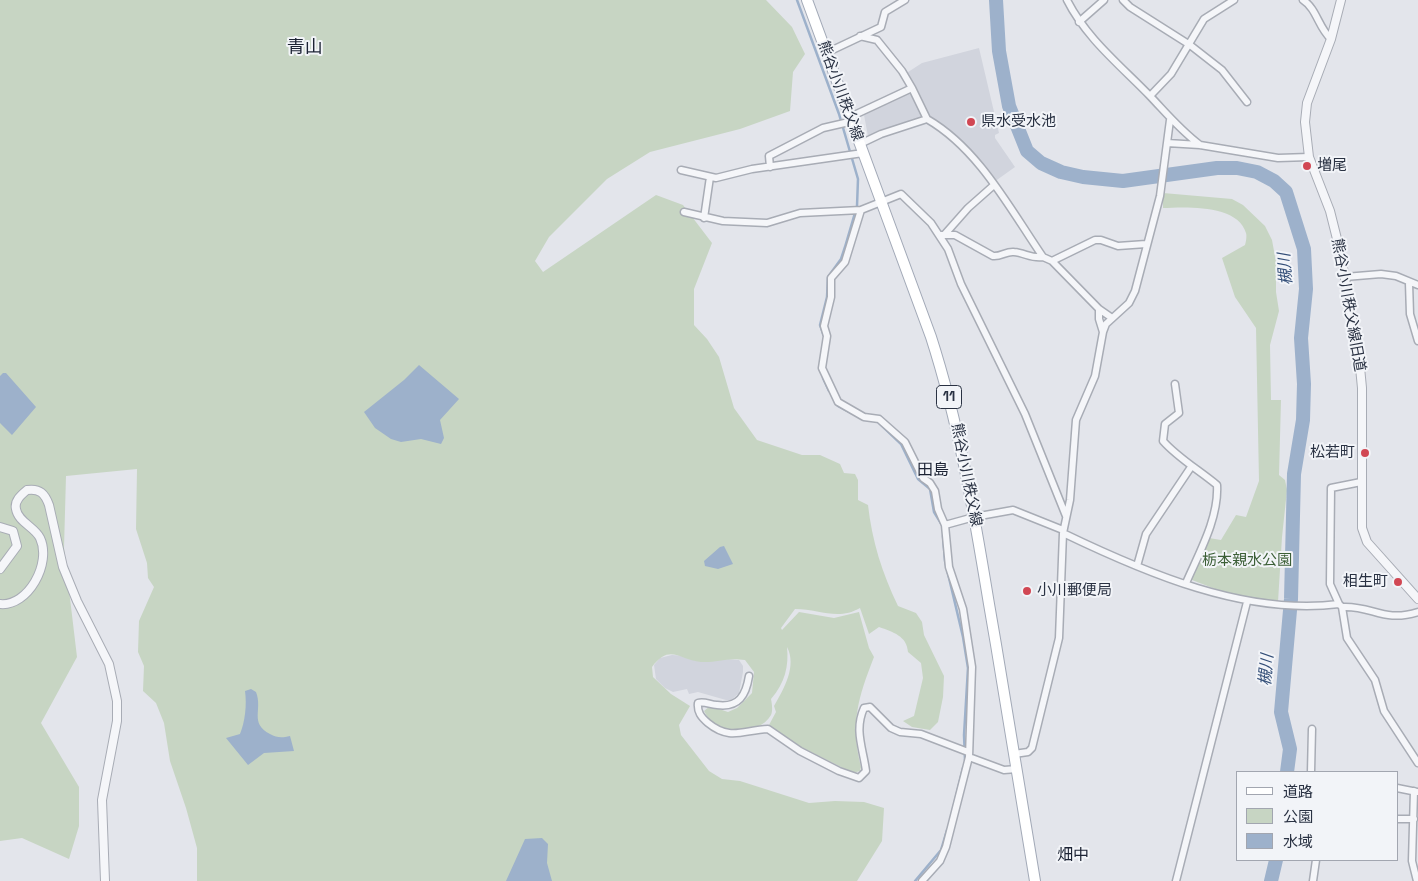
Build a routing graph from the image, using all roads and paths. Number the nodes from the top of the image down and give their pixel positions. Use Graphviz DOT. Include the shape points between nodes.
graph roads {
  1 [pos="807,0"];
  2 [pos="905,0"];
  3 [pos="1066,0"];
  4 [pos="1104,0"];
  5 [pos="1123,0"];
  6 [pos="1234,0"];
  7 [pos="1303,0"];
  8 [pos="1342,0"];
  9 [pos="1079,22"];
  10 [pos="860,36"];
  11 [pos="1331,39"];
  12 [pos="1190,45"];
  13 [pos="826,53"];
  14 [pos="912,88"];
  15 [pos="1150,96"];
  16 [pos="1247,102"];
  17 [pos="849,119"];
  18 [pos="927,119"];
  19 [pos="1170,120"];
  20 [pos="1167,144"];
  21 [pos="1200,145"];
  22 [pos="862,149"];
  23 [pos="1309,157"];
  24 [pos="770,167"];
  25 [pos="681,170"];
  26 [pos="710,176"];
  27 [pos="994,185"];
  28 [pos="882,202"];
  29 [pos="861,210"];
  30 [pos="684,212"];
  31 [pos="704,218"];
  32 [pos="943,234"];
  33 [pos="1146,244"];
  34 [pos="1043,257"];
  35 [pos="1052,261"];
  36 [pos="1345,277"];
  37 [pos="1409,283"];
  38 [pos="1418,285"];
  39 [pos="1099,309"];
  40 [pos="1112,318"];
  41 [pos="1102,332"];
  42 [pos="1418,341"];
  43 [pos="1175,384"];
  44 [pos="1191,468"];
  45 [pos="1361,482"];
  46 [pos="1066,516"];
  47 [pos="974,517"];
  48 [pos="945,525"];
  49 [pos="0,527"];
  50 [pos="1063,531"];
  51 [pos="1137,566"];
  52 [pos="0,569"];
  53 [pos="1186,583"];
  54 [pos="1418,599"];
  55 [pos="1248,602"];
  56 [pos="0,604"];
  57 [pos="1340,605"];
  58 [pos="1418,612"];
  59 [pos="749,676"];
  60 [pos="1312,728"];
  61 [pos="1014,754"];
  62 [pos="969,755"];
  63 [pos="1418,763"];
  64 [pos="1017,768"];
  65 [pos="1311,771"];
  66 [pos="1398,788"];
  67 [pos="1416,792"];
  68 [pos="1414,818"];
  69 [pos="1398,819"];
  70 [pos="1316,861"];
  71 [pos="105,881"];
  72 [pos="922,881"];
  73 [pos="1035,881"];
  74 [pos="1176,881"];
  75 [pos="1313,881"];
  76 [pos="1417,881"];
  1 -- 13 [label="main road, 熊谷小川秩父線 / 11"];
  2 -- 10 [label="street" via="885,12 881,27"];
  3 -- 9 [label="street"];
  4 -- 9 [label="street"];
  5 -- 12 [label="street"];
  6 -- 12 [label="street" via="1204,19"];
  7 -- 11 [label="street" via="1310,5 1319,26"];
  8 -- 11 [label="street, 熊谷小川秩父線旧道"];
  9 -- 15 [label="street"];
  10 -- 13 [label="street"];
  10 -- 14 [label="street" via="877,40"];
  11 -- 23 [label="street, 熊谷小川秩父線旧道" via="1305,110"];
  12 -- 15 [label="street" via="1171,74"];
  12 -- 16 [label="street" via="1229,77"];
  13 -- 17 [label="main road, 熊谷小川秩父線 / 11"];
  14 -- 17 [label="street"];
  14 -- 18 [label="street"];
  15 -- 19 [label="street"];
  17 -- 22 [label="main road, 熊谷小川秩父線 / 11"];
  17 -- 24 [label="street" via="823,128 769,156"];
  18 -- 22 [label="street" via="881,134"];
  18 -- 27 [label="street" via="949,134"];
  19 -- 20 [label="street"];
  19 -- 21 [label="street"];
  20 -- 21 [label="street"];
  20 -- 33 [label="street" via="1160,196"];
  21 -- 23 [label="street" via="1278,158"];
  22 -- 24 [label="street"];
  22 -- 28 [label="main road, 熊谷小川秩父線 / 11"];
  23 -- 36 [label="street, 熊谷小川秩父線旧道" via="1330,211"];
  24 -- 26 [label="street" via="716,178"];
  25 -- 26 [label="street"];
  26 -- 31 [label="street"];
  27 -- 32 [label="street"];
  27 -- 34 [label="street"];
  28 -- 29 [label="street"];
  28 -- 32 [label="street" via="901,194"];
  28 -- 47 [label="main road, 熊谷小川秩父線 / 11" via="939,362 960,439"];
  29 -- 31 [label="street" via="800,213 767,223"];
  29 -- 48 [label="street" via="845,262 831,278 831,297 824,326 828,336 822,368 838,402 864,417 879,419 905,442 923,478 935,491"];
  30 -- 31 [label="street"];
  32 -- 34 [label="street" via="955,235 993,256 1011,252 1035,259"];
  32 -- 46 [label="street" via="980,325 1025,414"];
  33 -- 35 [label="street" via="1118,246 1096,240"];
  33 -- 40 [label="street" via="1135,291 1129,303"];
  34 -- 35 [label="street"];
  35 -- 39 [label="street"];
  36 -- 37 [label="street" via="1381,274 1396,276"];
  36 -- 45 [label="street, 熊谷小川秩父線旧道" via="1362,388"];
  37 -- 38 [label="street"];
  37 -- 42 [label="street" via="1410,314"];
  39 -- 40 [label="street"];
  39 -- 41 [label="street"];
  40 -- 41 [label="street"];
  41 -- 46 [label="street" via="1095,376 1076,420"];
  43 -- 44 [label="street" via="1179,413 1165,424 1162,441"];
  44 -- 51 [label="street" via="1146,534"];
  44 -- 53 [label="street" via="1217,485 1218,495 1206,537"];
  45 -- 54 [label="street, 熊谷小川秩父線旧道" via="1360,518 1367,542"];
  45 -- 57 [label="street" via="1331,488 1330,584"];
  46 -- 50 [label="street"];
  47 -- 48 [label="street"];
  47 -- 50 [label="street" via="1013,510"];
  47 -- 61 [label="main road, 熊谷小川秩父線 / 11"];
  48 -- 62 [label="street" via="949,567 963,608 972,666"];
  49 -- 52 [label="street" via="13,531 17,546"];
  50 -- 51 [label="street"];
  50 -- 61 [label="street" via="1061,618 1056,656 1032,748 1028,752"];
  51 -- 53 [label="street"];
  53 -- 55 [label="street"];
  55 -- 57 [label="street" via="1312,607"];
  55 -- 74 [label="street"];
  56 -- 71 [label="street" via="8,604 28,591 41,569 43,548 40,538 16,510 18,498 27,490 39,490 49,505 70,584 109,664 117,701 117,721 102,800"];
  57 -- 58 [label="street" via="1396,617"];
  57 -- 63 [label="street" via="1347,638 1375,680 1384,711"];
  59 -- 62 [label="street" via="740,702 729,706 698,703 697,709 702,718 718,731 728,734 768,728 800,751 859,778 866,771 859,721 864,708 870,707 900,732 921,734"];
  60 -- 65 [label="street"];
  61 -- 64 [label="main road, 熊谷小川秩父線 / 11"];
  62 -- 64 [label="street" via="1004,770"];
  62 -- 72 [label="street" via="946,847 940,861"];
  64 -- 73 [label="main road, 熊谷小川秩父線 / 11"];
  66 -- 67 [label="street"];
  67 -- 68 [label="street"];
  68 -- 69 [label="street"];
  68 -- 76 [label="street" via="1412,861"];
  70 -- 75 [label="street"];
}
